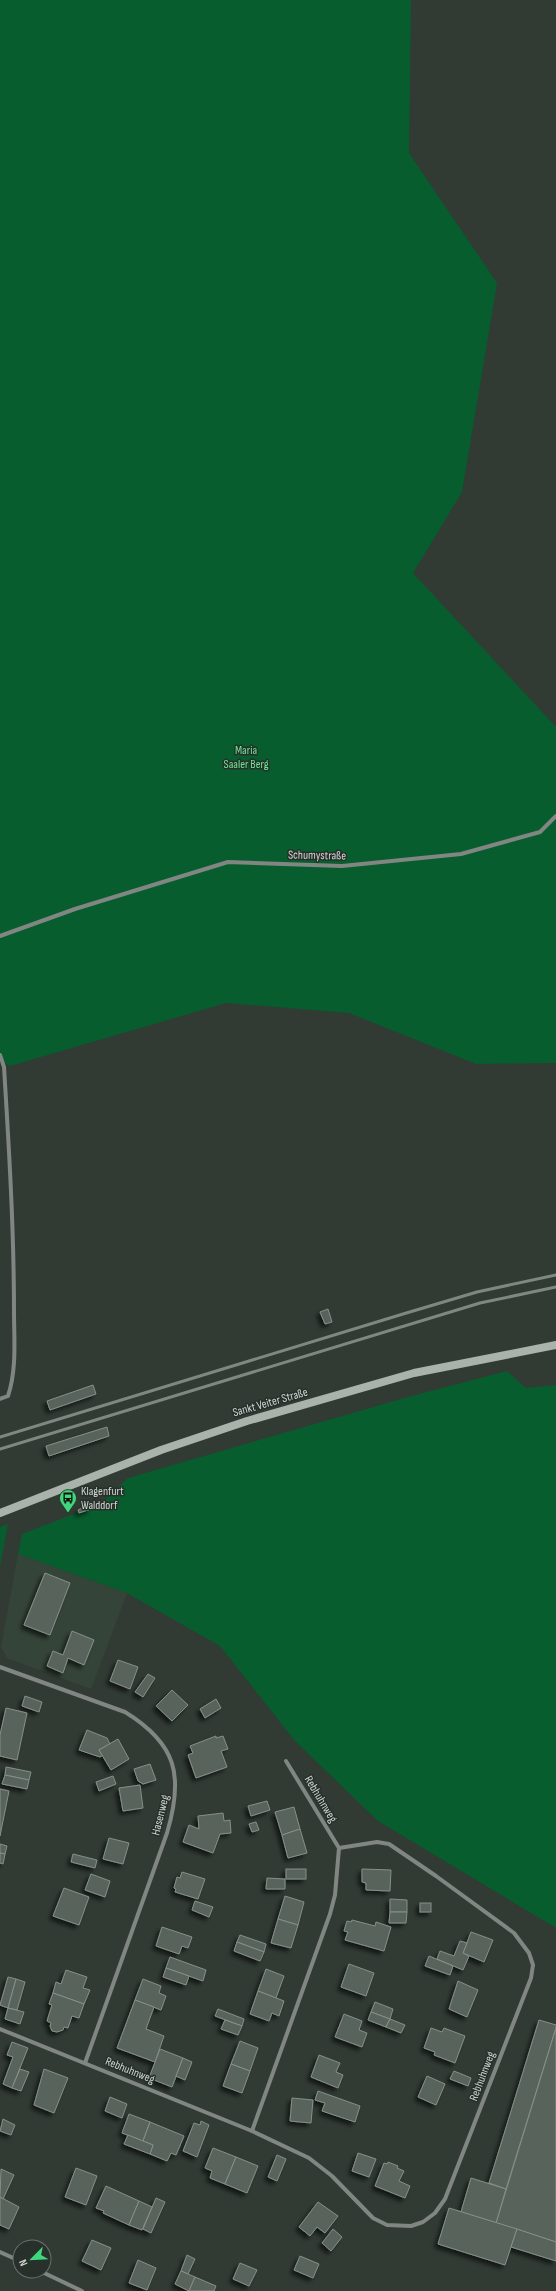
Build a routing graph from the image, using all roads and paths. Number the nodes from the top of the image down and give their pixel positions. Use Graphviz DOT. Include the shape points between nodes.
graph roads {
  1 [pos="556,816"];
  2 [pos="0,936"];
  3 [pos="0,1055"];
  4 [pos="556,1345"];
  5 [pos="0,1398"];
  6 [pos="0,1513"];
  7 [pos="0,1666"];
  8 [pos="286,1761"];
  9 [pos="339,1848"];
  10 [pos="0,2029"];
  11 [pos="85,2063"];
  12 [pos="252,2131"];
  13 [pos="0,2252"];
  14 [pos="12,2257"];
  15 [pos="52,2277"];
  16 [pos="82,2291"];
  1 -- 2 [label="street, Schumystraße" via="540,832 461,854 342,866 228,862 75,909"];
  3 -- 5 [label="street" via="4,1067 11,1183 14,1380 8,1396"];
  4 -- 6 [label="main road, Sankt Veiter Straße" via="414,1373 247,1421 161,1450"];
  7 -- 11 [label="street, Hasenweg" via="124,1712 157,1736 168,1752 176,1772 176,1794 167,1833"];
  8 -- 9 [label="street, Rebhuhnweg"];
  9 -- 12 [label="street" via="335,1895 330,1914"];
  9 -- 12 [label="street, Rebhuhnweg" via="378,1842 389,1844 514,1933 529,1953 532,1965 531,1978 445,2199 423,2222 399,2227 387,2225 373,2218 332,2176 309,2158"];
  10 -- 11 [label="street, Rebhuhnweg"];
  11 -- 12 [label="street, Rebhuhnweg"];
  13 -- 14 [label="street"];
  15 -- 16 [label="street"];
}
